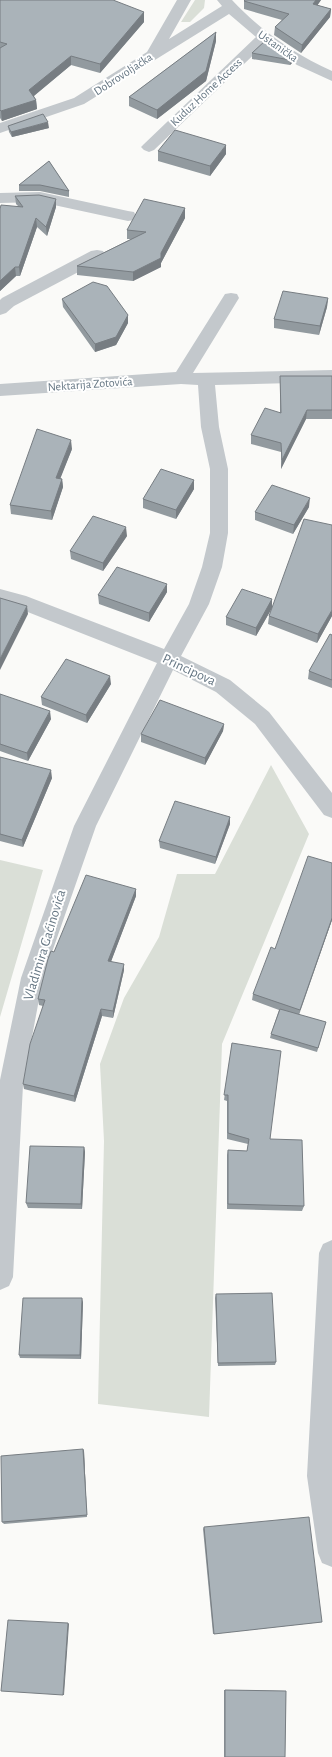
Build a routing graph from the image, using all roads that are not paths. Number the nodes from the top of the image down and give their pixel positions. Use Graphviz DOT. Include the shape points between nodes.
graph roads {
  1 [pos="184,0"];
  2 [pos="227,4"];
  3 [pos="264,38"];
  4 [pos="153,55"];
  5 [pos="332,77"];
  6 [pos="0,128"];
  7 [pos="149,147"];
  8 [pos="0,198"];
  9 [pos="128,216"];
  10 [pos="96,255"];
  11 [pos="231,298"];
  12 [pos="0,308"];
  13 [pos="332,376"];
  14 [pos="181,378"];
  15 [pos="206,379"];
  16 [pos="0,390"];
  17 [pos="0,596"];
  18 [pos="169,660"];
  19 [pos="332,809"];
  20 [pos="332,1253"];
  21 [pos="0,1277"];
  22 [pos="332,1554"];
  1 -- 4 [label="street"];
  2 -- 3 [label="street, Ustanička"];
  2 -- 4 [label="street, Dobrovoljačka"];
  3 -- 5 [label="street, Ustanička" via="308,66"];
  3 -- 7 [label="street, Kuduz Home Access"];
  4 -- 6 [label="street, Dobrovoljačka" via="79,101"];
  8 -- 9 [label="street" via="40,197"];
  10 -- 12 [label="street"];
  11 -- 14 [label="street"];
  13 -- 15 [label="street, Nektarija Zotovića"];
  14 -- 15 [label="street, Nektarija Zotovića"];
  14 -- 16 [label="street, Nektarija Zotovića"];
  15 -- 18 [label="street" via="210,427 220,469 219,533 212,567 199,604"];
  17 -- 18 [label="street, Principova" via="19,601"];
  18 -- 19 [label="street, Principova" via="223,686 262,718"];
  18 -- 21 [label="street, Vladimira Gaćinovića" via="85,826 32,978 10,1085"];
  20 -- 22 [label="street" via="321,1476"];
}
